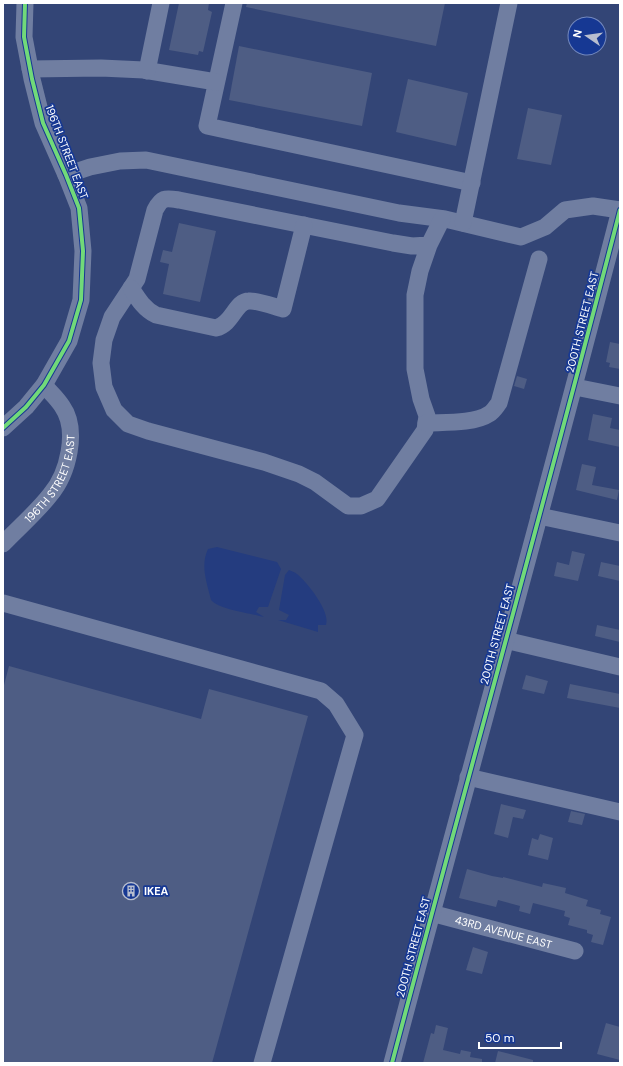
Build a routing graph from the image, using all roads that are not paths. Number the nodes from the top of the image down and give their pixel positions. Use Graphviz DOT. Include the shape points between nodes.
graph roads {
  1 [pos="25,3"];
  2 [pos="161,3"];
  3 [pos="234,3"];
  4 [pos="509,3"];
  5 [pos="30,69"];
  6 [pos="147,71"];
  7 [pos="216,82"];
  8 [pos="66,175"];
  9 [pos="472,183"];
  10 [pos="620,210"];
  11 [pos="442,219"];
  12 [pos="463,223"];
  13 [pos="304,225"];
  14 [pos="429,245"];
  15 [pos="539,259"];
  16 [pos="131,288"];
  17 [pos="44,385"];
  18 [pos="575,386"];
  19 [pos="620,396"];
  20 [pos="426,424"];
  21 [pos="3,428"];
  22 [pos="539,516"];
  23 [pos="620,534"];
  24 [pos="3,544"];
  25 [pos="3,604"];
  26 [pos="505,640"];
  27 [pos="620,667"];
  28 [pos="468,778"];
  29 [pos="620,812"];
  30 [pos="431,913"];
  31 [pos="575,951"];
  32 [pos="262,1063"];
  33 [pos="392,1063"];
  1 -- 5 [label="street, 196TH STREET EAST" via="24,37"];
  2 -- 6 [label="street"];
  3 -- 7 [label="street"];
  4 -- 9 [label="street"];
  5 -- 6 [label="street" via="101,68"];
  5 -- 8 [label="street, 196TH STREET EAST" via="43,123"];
  6 -- 7 [label="street"];
  7 -- 9 [label="street" via="207,126"];
  8 -- 11 [label="street" via="120,161 146,160 399,213"];
  8 -- 17 [label="street, 196TH STREET EAST" via="79,208 83,251 81,300 69,341"];
  9 -- 12 [label="street"];
  10 -- 12 [label="street" via="593,206 565,210 545,227 522,237"];
  10 -- 18 [label="street, 200TH STREET EAST"];
  11 -- 12 [label="street"];
  11 -- 14 [label="street"];
  13 -- 14 [label="street" via="412,246"];
  13 -- 16 [label="street" via="167,198 160,202 155,210 137,279"];
  13 -- 16 [label="street" via="283,309 249,301 243,302 228,322 216,328 156,315 142,304"];
  14 -- 20 [label="street" via="415,295 415,369 427,416"];
  15 -- 20 [label="street" via="499,403 488,415 478,418"];
  16 -- 20 [label="street" via="112,317 104,340 101,363 104,387 114,410 128,424 148,432 264,462 299,474 315,482 348,506 361,506 377,499 425,430"];
  17 -- 21 [label="street, 196TH STREET EAST"];
  17 -- 24 [label="street, 196TH STREET EAST" via="63,407 69,423 71,443 67,461 51,495"];
  18 -- 19 [label="street"];
  18 -- 22 [label="street, 200TH STREET EAST"];
  22 -- 23 [label="street"];
  22 -- 26 [label="street, 200TH STREET EAST"];
  25 -- 32 [label="street" via="321,691 336,704 355,735"];
  26 -- 27 [label="street"];
  26 -- 28 [label="street, 200TH STREET EAST"];
  28 -- 29 [label="street"];
  28 -- 30 [label="street, 200TH STREET EAST"];
  30 -- 31 [label="street, 43RD AVENUE EAST"];
  30 -- 33 [label="street, 200TH STREET EAST"];
}
